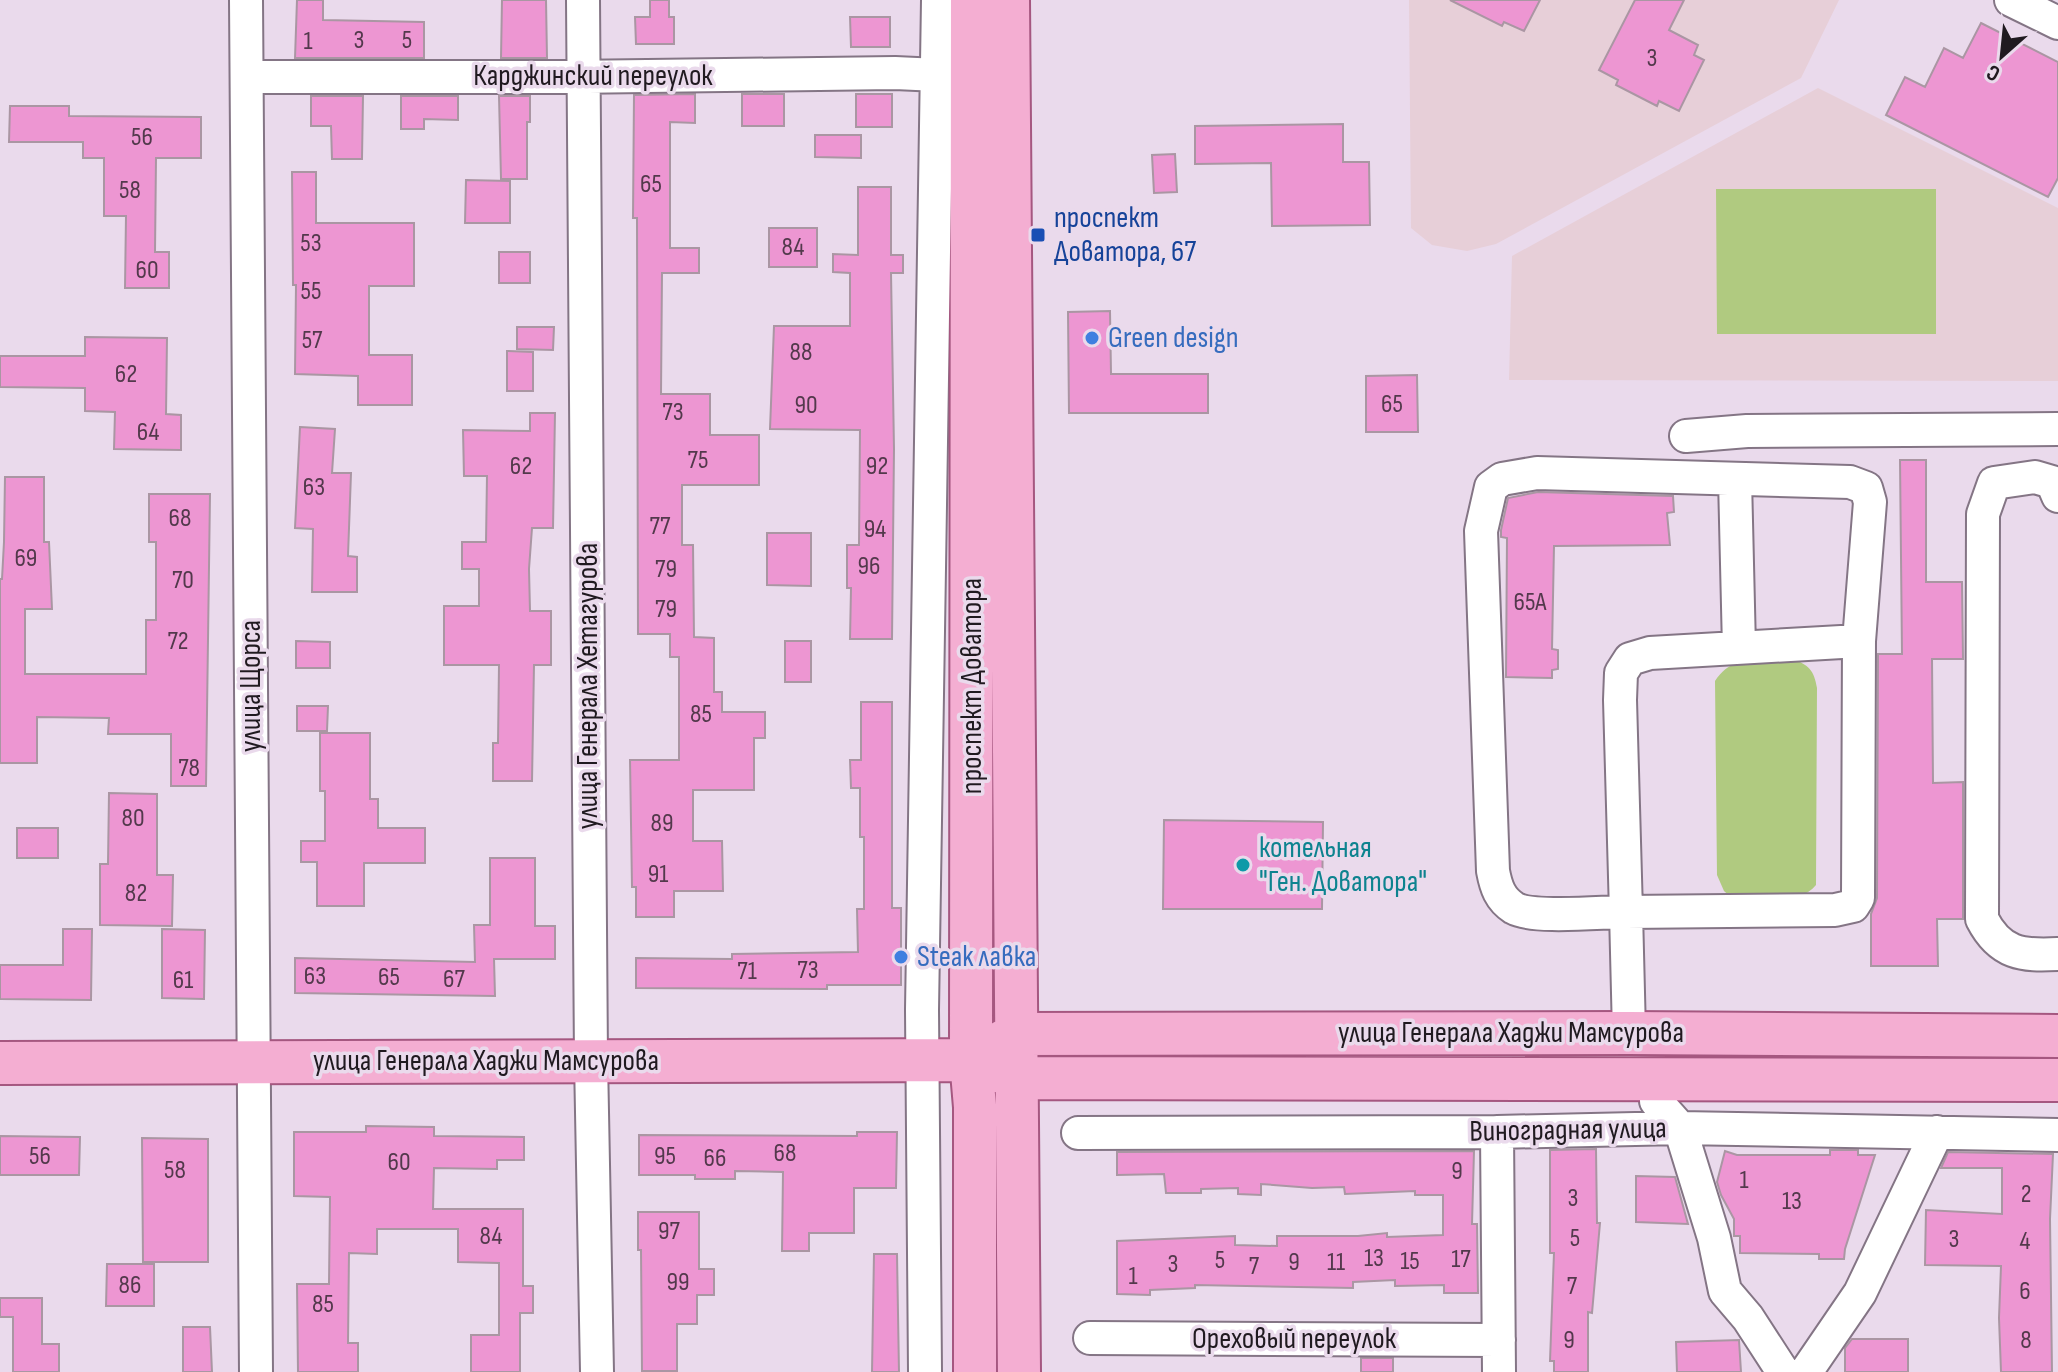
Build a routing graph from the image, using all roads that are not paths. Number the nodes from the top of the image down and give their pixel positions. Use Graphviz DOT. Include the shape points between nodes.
graph roads {
  1 [pos="246,0"];
  2 [pos="583,0"];
  3 [pos="938,0"];
  4 [pos="972,0"];
  5 [pos="1008,0"];
  6 [pos="2011,0"];
  7 [pos="2058,23"];
  8 [pos="938,75"];
  9 [pos="247,77"];
  10 [pos="583,77"];
  11 [pos="2058,429"];
  12 [pos="1686,436"];
  13 [pos="1735,479"];
  14 [pos="2058,496"];
  15 [pos="1859,641"];
  16 [pos="1739,648"];
  17 [pos="1626,912"];
  18 [pos="2058,954"];
  19 [pos="1484,1033"];
  20 [pos="1629,1033"];
  21 [pos="1016,1034"];
  22 [pos="2058,1036"];
  23 [pos="591,1060"];
  24 [pos="922,1060"];
  25 [pos="971,1060"];
  26 [pos="254,1061"];
  27 [pos="0,1063"];
  28 [pos="1485,1077"];
  29 [pos="1017,1078"];
  30 [pos="1657,1079"];
  31 [pos="2058,1080"];
  32 [pos="1680,1128"];
  33 [pos="1497,1132"];
  34 [pos="1937,1132"];
  35 [pos="1078,1133"];
  36 [pos="2058,1135"];
  37 [pos="1090,1338"];
  38 [pos="1499,1340"];
  39 [pos="256,1372"];
  40 [pos="597,1372"];
  41 [pos="925,1372"];
  42 [pos="975,1372"];
  43 [pos="1019,1372"];
  44 [pos="1499,1372"];
  45 [pos="1783,1372"];
  46 [pos="1806,1372"];
  1 -- 9 [label="street, улица Щорса"];
  2 -- 10 [label="street, улица Генерала Хетагурова"];
  3 -- 8 [label="street, проспект Доватора"];
  4 -- 25 [label="main road, проспект Доватора"];
  5 -- 21 [label="main road, проспект Доватора"];
  6 -- 7 [label="street"];
  8 -- 10 [label="street, Карджинский переулок"];
  8 -- 24 [label="street, проспект Доватора"];
  9 -- 10 [label="street, Карджинский переулок"];
  9 -- 26 [label="street, улица Щорса"];
  10 -- 23 [label="street, улица Генерала Хетагурова"];
  11 -- 12 [label="street"];
  13 -- 15 [label="street" via="1850,482 1866,488 1870,502"];
  13 -- 16 [label="street"];
  13 -- 17 [label="street" via="1537,473 1502,479 1491,487 1485,505 1481,531 1496,887 1517,910"];
  14 -- 18 [label="street" via="2052,482 2035,477 1994,483 1983,514 1982,842 1982,919 1990,935 2004,948"];
  15 -- 16 [label="street"];
  15 -- 17 [label="street" via="1859,885 1853,906"];
  16 -- 17 [label="street" via="1650,653 1630,659 1621,673"];
  17 -- 20 [label="street"];
  19 -- 20 [label="main road, улица Генерала Хаджи Мамсурова"];
  19 -- 21 [label="main road, улица Генерала Хаджи Мамсурова"];
  19 -- 28 [label="main road"];
  20 -- 22 [label="main road, улица Генерала Хаджи Мамсурова"];
  21 -- 25 [label="main road, улица Генерала Хаджи Мамсурова"];
  21 -- 29 [label="main road, проспект Доватора"];
  23 -- 24 [label="main road, улица Генерала Хаджи Мамсурова"];
  23 -- 26 [label="main road, улица Генерала Хаджи Мамсурова"];
  23 -- 40 [label="street, улица Генерала Хетагурова"];
  24 -- 25 [label="main road, улица Генерала Хаджи Мамсурова"];
  24 -- 41 [label="street, проспект Доватора"];
  25 -- 29 [label="main road, улица Генерала Хаджи Мамсурова"];
  25 -- 42 [label="main road, проспект Доватора"];
  26 -- 27 [label="main road, улица Генерала Хаджи Мамсурова"];
  26 -- 39 [label="street, улица Щорса"];
  28 -- 29 [label="main road, улица Генерала Хаджи Мамсурова"];
  28 -- 30 [label="main road, улица Генерала Хаджи Мамсурова"];
  29 -- 43 [label="main road, проспект Доватора"];
  30 -- 31 [label="main road, улица Генерала Хаджи Мамсурова"];
  30 -- 32 [label="street" via="1656,1101"];
  32 -- 33 [label="street, Виноградная улица"];
  32 -- 34 [label="street, Виноградная улица"];
  32 -- 45 [label="street" via="1725,1291"];
  33 -- 35 [label="street, Виноградная улица"];
  33 -- 38 [label="street"];
  34 -- 36 [label="street, Виноградная улица"];
  34 -- 46 [label="street" via="1860,1293"];
  37 -- 38 [label="street, Ореховый переулок"];
  38 -- 44 [label="street"];
}
